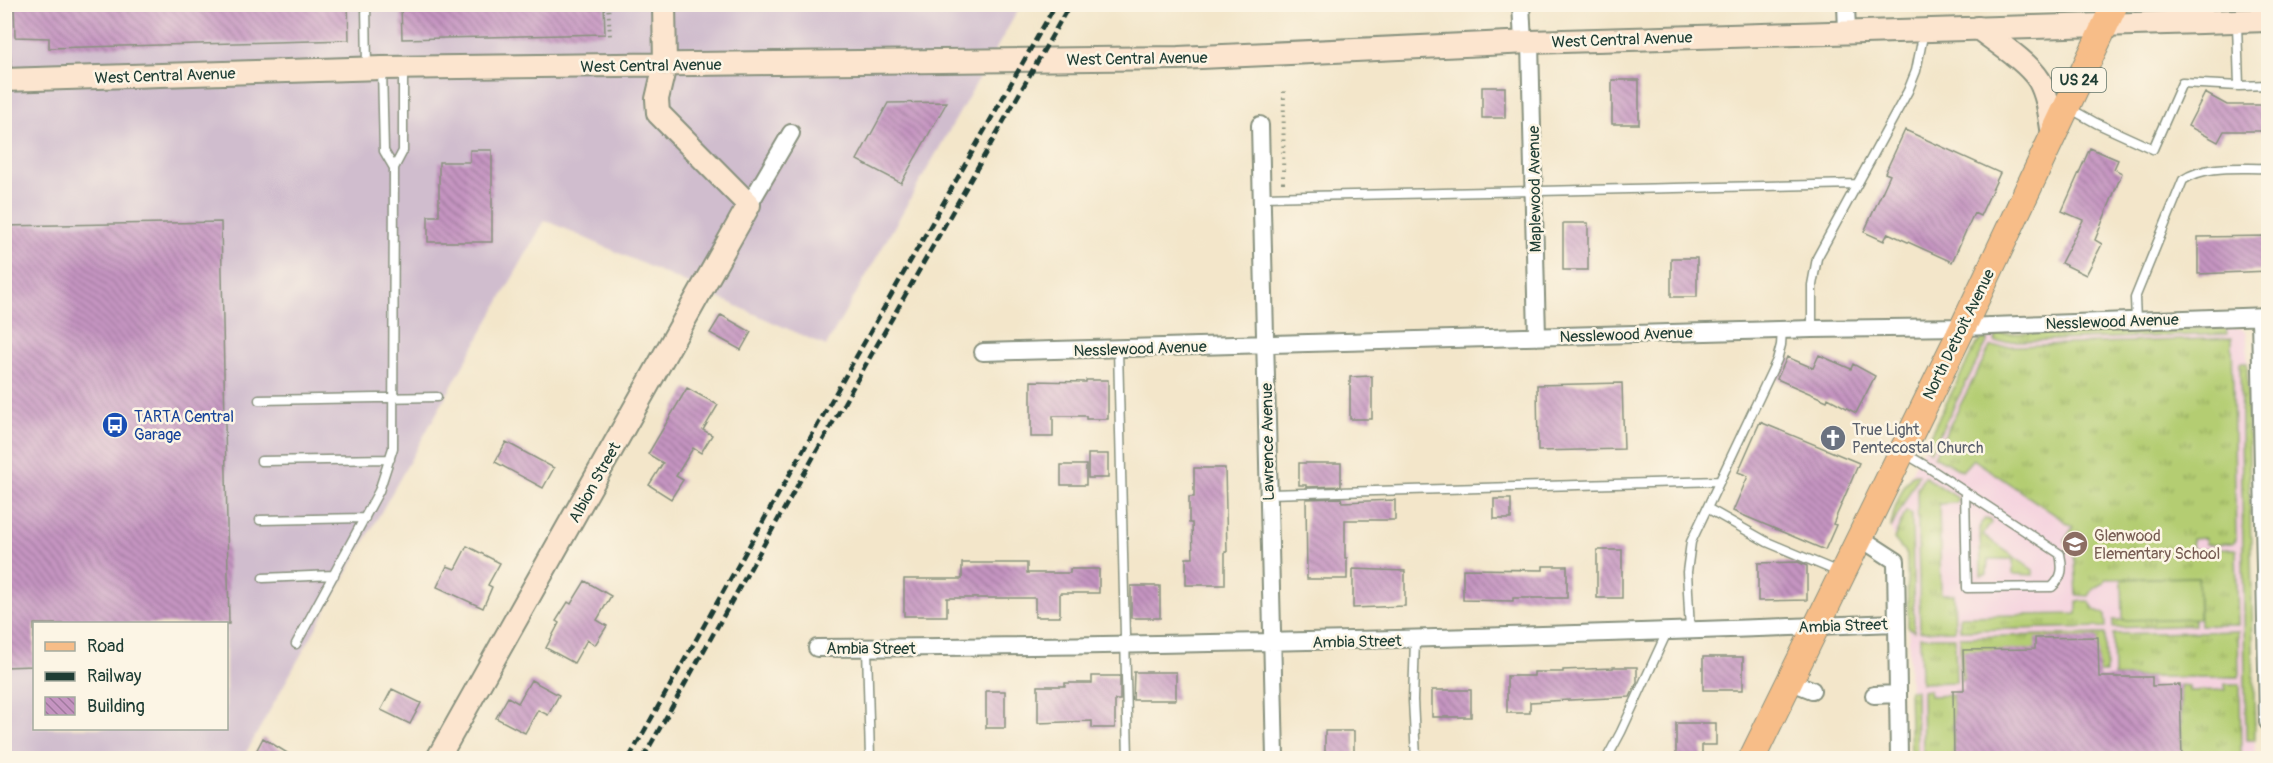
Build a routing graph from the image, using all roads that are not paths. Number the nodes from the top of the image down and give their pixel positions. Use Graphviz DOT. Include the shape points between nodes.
graph roads {
  1 [pos="366,4"];
  2 [pos="664,4"];
  3 [pos="1521,4"];
  4 [pos="1846,4"];
  5 [pos="2186,4"];
  6 [pos="2110,15"];
  7 [pos="2268,20"];
  8 [pos="2236,21"];
  9 [pos="2206,22"];
  10 [pos="4,24"];
  11 [pos="1978,28"];
  12 [pos="1924,30"];
  13 [pos="1847,32"];
  14 [pos="1526,42"];
  15 [pos="665,65"];
  16 [pos="384,68"];
  17 [pos="6,80"];
  18 [pos="2268,85"];
  19 [pos="2239,86"];
  20 [pos="2066,106"];
  21 [pos="1260,125"];
  22 [pos="791,133"];
  23 [pos="2053,135"];
  24 [pos="394,168"];
  25 [pos="2268,168"];
  26 [pos="1857,184"];
  27 [pos="1533,191"];
  28 [pos="1262,197"];
  29 [pos="749,205"];
  30 [pos="2264,316"];
  31 [pos="2136,320"];
  32 [pos="1963,327"];
  33 [pos="1812,329"];
  34 [pos="1782,330"];
  35 [pos="1537,337"];
  36 [pos="1265,345"];
  37 [pos="1119,349"];
  38 [pos="983,352"];
  39 [pos="437,397"];
  40 [pos="393,398"];
  41 [pos="259,400"];
  42 [pos="1901,451"];
  43 [pos="390,459"];
  44 [pos="261,461"];
  45 [pos="1720,481"];
  46 [pos="1965,492"];
  47 [pos="1269,494"];
  48 [pos="1707,508"];
  49 [pos="364,518"];
  50 [pos="260,520"];
  51 [pos="1859,537"];
  52 [pos="1842,573"];
  53 [pos="334,575"];
  54 [pos="264,578"];
  55 [pos="1896,623"];
  56 [pos="1816,626"];
  57 [pos="1690,631"];
  58 [pos="1667,632"];
  59 [pos="1415,640"];
  60 [pos="1272,643"];
  61 [pos="296,644"];
  62 [pos="1125,646"];
  63 [pos="817,648"];
  64 [pos="867,648"];
  65 [pos="1898,694"];
  66 [pos="1874,695"];
  67 [pos="2268,722"];
  68 [pos="438,759"];
  69 [pos="870,759"];
  70 [pos="1128,759"];
  71 [pos="1275,759"];
  72 [pos="1416,759"];
  73 [pos="1607,759"];
  74 [pos="1752,759"];
  75 [pos="1899,759"];
  1 -- 16 [label="lane"];
  2 -- 15 [label="main road"];
  3 -- 14 [label="street, Maplewood Avenue"];
  4 -- 13 [label="street"];
  5 -- 9 [label="main road"];
  6 -- 9 [label="main road, West Central Avenue"];
  6 -- 11 [label="main road, West Central Avenue"];
  6 -- 20 [label="main road, North Detroit Avenue / US 24"];
  7 -- 8 [label="main road, West Central Avenue"];
  8 -- 9 [label="main road, West Central Avenue"];
  8 -- 19 [label="lane"];
  10 -- 17 [label="lane"];
  11 -- 12 [label="main road, West Central Avenue"];
  11 -- 23 [label="main road" via="2038,79"];
  12 -- 13 [label="main road, West Central Avenue"];
  12 -- 26 [label="lane" via="1908,91"];
  13 -- 14 [label="main road, West Central Avenue"];
  14 -- 15 [label="main road, West Central Avenue" via="1178,58"];
  14 -- 27 [label="street, Maplewood Avenue"];
  15 -- 16 [label="main road, West Central Avenue"];
  15 -- 29 [label="main road" via="657,99 658,113"];
  16 -- 17 [label="main road, West Central Avenue"];
  16 -- 24 [label="lane" via="384,151"];
  16 -- 24 [label="lane" via="403,151"];
  18 -- 19 [label="lane"];
  19 -- 20 [label="lane" via="2182,83 2153,149"];
  20 -- 23 [label="main road, North Detroit Avenue / US 24"];
  21 -- 28 [label="street, Lawrence Avenue"];
  22 -- 29 [label="street, Albion Street"];
  23 -- 32 [label="main road, North Detroit Avenue / US 24"];
  24 -- 40 [label="lane"];
  25 -- 31 [label="lane" via="2200,172 2183,180 2135,298"];
  26 -- 27 [label="lane"];
  26 -- 33 [label="lane" via="1817,258 1812,285"];
  27 -- 28 [label="lane"];
  27 -- 35 [label="street, Maplewood Avenue"];
  28 -- 36 [label="street, Lawrence Avenue"];
  29 -- 68 [label="main road, Albion Street"];
  30 -- 31 [label="street, Nesslewood Avenue"];
  30 -- 67 [label="street"];
  31 -- 32 [label="street, Nesslewood Avenue"];
  32 -- 33 [label="street, Nesslewood Avenue"];
  32 -- 42 [label="main road, North Detroit Avenue / US 24"];
  33 -- 34 [label="street, Nesslewood Avenue"];
  34 -- 35 [label="street, Nesslewood Avenue"];
  34 -- 45 [label="lane" via="1777,360"];
  35 -- 36 [label="street, Nesslewood Avenue"];
  36 -- 37 [label="street, Nesslewood Avenue"];
  36 -- 47 [label="street, Lawrence Avenue"];
  37 -- 38 [label="street, Nesslewood Avenue"];
  37 -- 62 [label="lane"];
  39 -- 40 [label="lane"];
  40 -- 41 [label="lane"];
  40 -- 43 [label="lane"];
  42 -- 46 [label="lane"];
  42 -- 51 [label="main road, North Detroit Avenue / US 24"];
  43 -- 44 [label="lane"];
  43 -- 49 [label="lane"];
  45 -- 47 [label="lane"];
  45 -- 48 [label="lane"];
  46 -- 46 [label="lane" via="1967,588 2052,587 2058,582 2060,554"];
  47 -- 60 [label="street, Lawrence Avenue"];
  48 -- 52 [label="lane" via="1767,542"];
  48 -- 57 [label="lane" via="1688,557"];
  49 -- 50 [label="lane"];
  49 -- 53 [label="lane"];
  51 -- 52 [label="main road, North Detroit Avenue / US 24"];
  51 -- 55 [label="street" via="1896,561"];
  52 -- 56 [label="main road, North Detroit Avenue / US 24"];
  53 -- 54 [label="lane"];
  53 -- 61 [label="lane"];
  55 -- 56 [label="street, Ambia Street"];
  55 -- 65 [label="street"];
  56 -- 57 [label="street, Ambia Street"];
  56 -- 74 [label="main road, North Detroit Avenue / US 24" via="1801,686"];
  57 -- 58 [label="street, Ambia Street"];
  58 -- 59 [label="street, Ambia Street"];
  58 -- 73 [label="lane"];
  59 -- 60 [label="street, Ambia Street"];
  59 -- 72 [label="lane"];
  60 -- 62 [label="street, Ambia Street"];
  60 -- 71 [label="street, Lawrence Avenue"];
  62 -- 64 [label="street, Ambia Street"];
  62 -- 70 [label="lane"];
  63 -- 64 [label="street, Ambia Street"];
  64 -- 69 [label="lane"];
  65 -- 66 [label="street"];
  65 -- 75 [label="street"];
}
